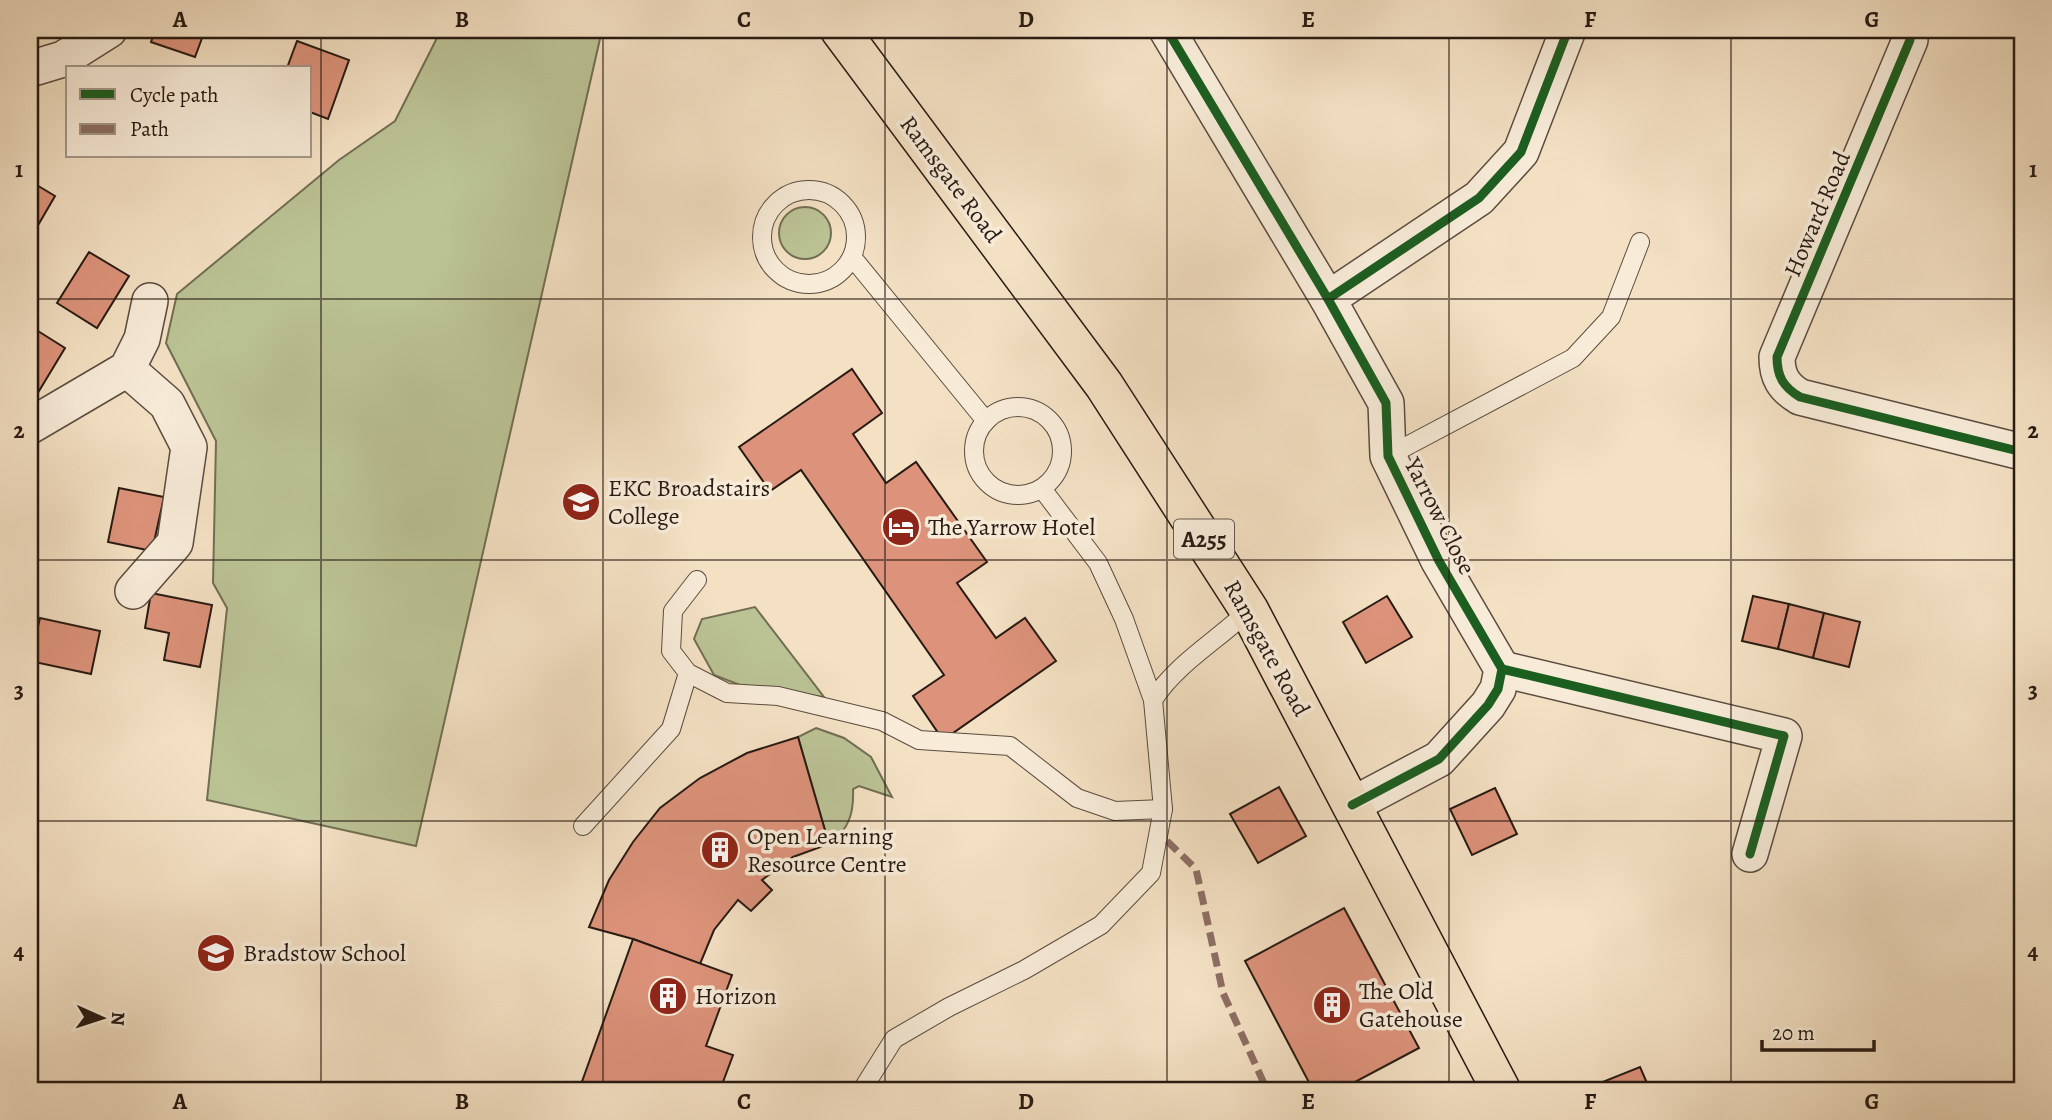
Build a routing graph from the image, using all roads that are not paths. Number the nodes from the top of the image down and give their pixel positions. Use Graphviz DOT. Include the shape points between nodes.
graph roads {
  1 [pos="109,30"];
  2 [pos="840,30"];
  3 [pos="1167,30"];
  4 [pos="1568,30"];
  5 [pos="1910,40"];
  6 [pos="30,69"];
  7 [pos="1640,242"];
  8 [pos="852,257"];
  9 [pos="1328,299"];
  10 [pos="150,301"];
  11 [pos="127,369"];
  12 [pos="986,421"];
  13 [pos="30,426"];
  14 [pos="2022,449"];
  15 [pos="1388,456"];
  16 [pos="1042,489"];
  17 [pos="697,580"];
  18 [pos="133,591"];
  19 [pos="1249,610"];
  20 [pos="1502,668"];
  21 [pos="688,673"];
  22 [pos="1153,700"];
  23 [pos="1352,805"];
  24 [pos="1163,808"];
  25 [pos="583,827"];
  26 [pos="1749,854"];
  27 [pos="862,1090"];
  28 [pos="1501,1090"];
  1 -- 6 [label="street" via="63,60"];
  2 -- 19 [label="main road, Ramsgate Road / A255" via="1104,385"];
  3 -- 9 [label="street, Yarrow Close"];
  4 -- 9 [label="street" via="1521,152 1479,198"];
  5 -- 14 [label="street, Howard Road" via="1777,357 1777,369 1790,391 1800,397"];
  7 -- 15 [label="lane" via="1611,317 1573,358"];
  8 -- 8 [label="lane" via="855,225 849,211 824,192 793,192 779,200 762,227 770,264 801,285 832,279"];
  8 -- 12 [label="lane"];
  9 -- 15 [label="street, Yarrow Close" via="1386,403"];
  10 -- 11 [label="street" via="142,339"];
  11 -- 13 [label="street"];
  11 -- 18 [label="street" via="167,404 189,447 175,543"];
  12 -- 16 [label="lane" via="978,433 974,461 989,485 1015,496"];
  12 -- 16 [label="lane" via="998,412 1020,407 1042,413 1053,423 1063,451 1061,466"];
  15 -- 20 [label="street, Yarrow Close" via="1439,561"];
  16 -- 22 [label="lane" via="1098,563 1128,628"];
  17 -- 21 [label="lane" via="673,611 671,651"];
  19 -- 22 [label="lane" via="1166,679"];
  19 -- 23 [label="main road, Ramsgate Road / A255"];
  20 -- 23 [label="street" via="1498,689 1488,705 1439,759"];
  20 -- 26 [label="street" via="1784,736"];
  21 -- 24 [label="lane" via="727,693 778,695 882,721 919,740 1010,746 1077,798 1115,811"];
  21 -- 25 [label="lane" via="671,729"];
  22 -- 24 [label="lane"];
  23 -- 28 [label="main road, Ramsgate Road / A255"];
  24 -- 27 [label="lane" via="1151,873 1101,925 894,1040"];
}
